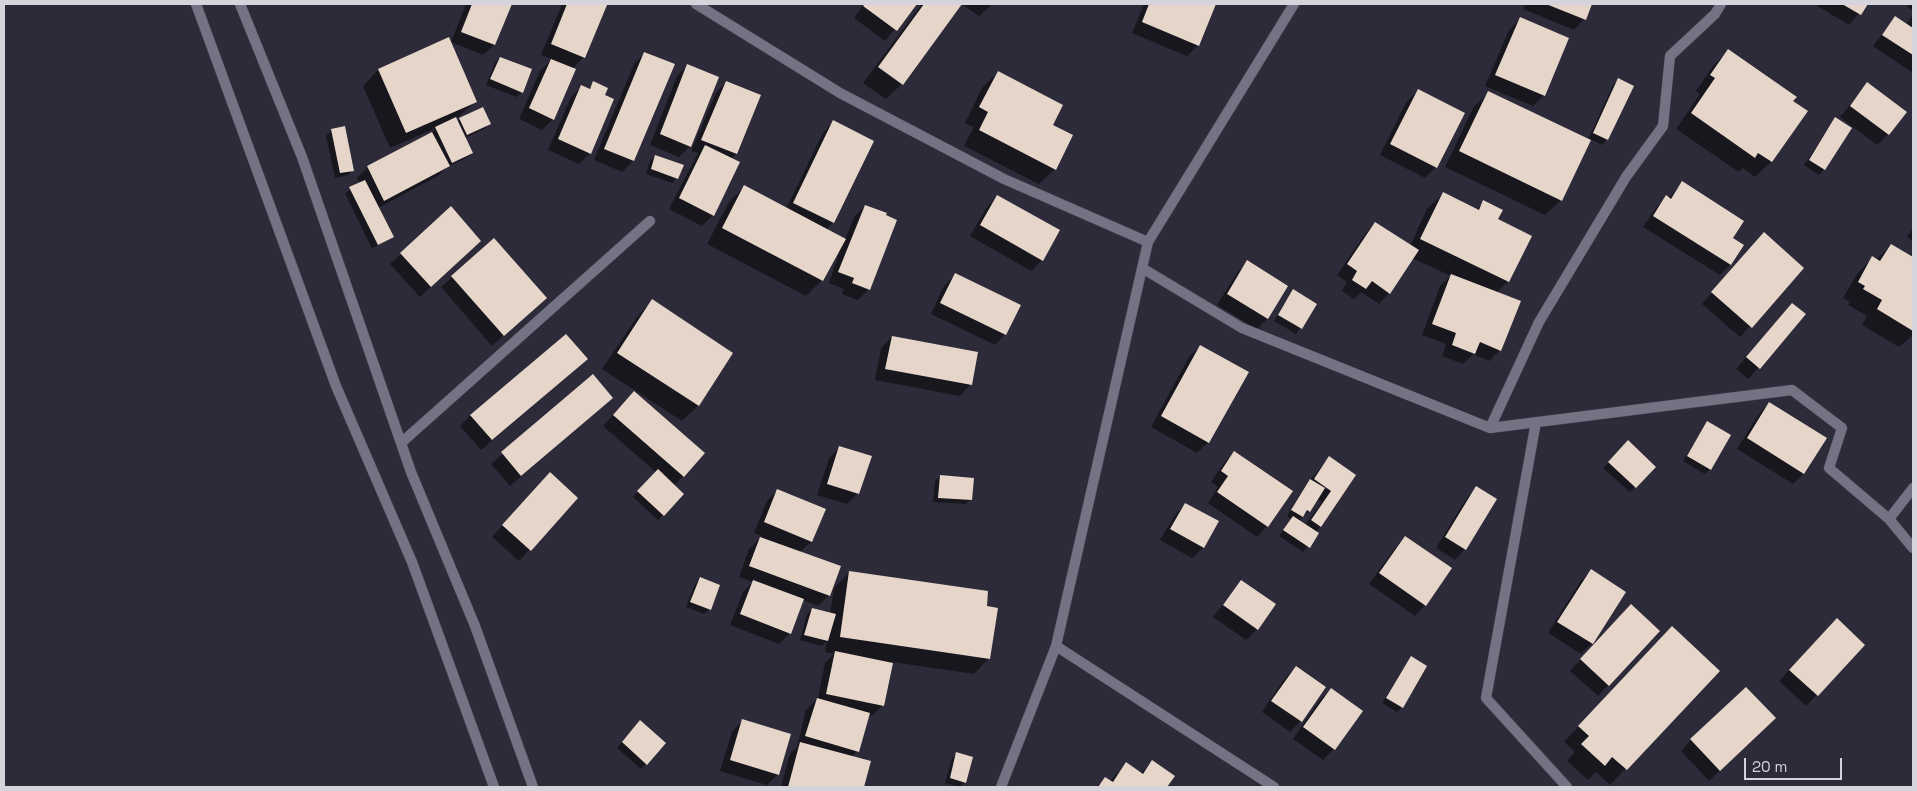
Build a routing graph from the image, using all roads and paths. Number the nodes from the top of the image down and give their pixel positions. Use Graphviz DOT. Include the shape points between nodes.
graph roads {
  1 [pos="196,4"];
  2 [pos="240,4"];
  3 [pos="696,4"];
  4 [pos="1294,4"];
  5 [pos="1721,4"];
  6 [pos="650,221"];
  7 [pos="1148,242"];
  8 [pos="1142,268"];
  9 [pos="1536,422"];
  10 [pos="1490,428"];
  11 [pos="401,443"];
  12 [pos="1913,488"];
  13 [pos="1889,518"];
  14 [pos="1913,548"];
  15 [pos="1056,646"];
  16 [pos="494,787"];
  17 [pos="533,787"];
  18 [pos="1001,787"];
  19 [pos="1274,787"];
  20 [pos="1567,787"];
  1 -- 16 [label="street" via="336,386 412,562"];
  2 -- 11 [label="street" via="302,157"];
  3 -- 7 [label="street" via="848,98 1004,179"];
  4 -- 7 [label="street"];
  5 -- 10 [label="street" via="1715,14 1670,56 1663,126 1626,177 1539,322"];
  6 -- 11 [label="street"];
  7 -- 8 [label="street"];
  8 -- 10 [label="street" via="1242,328"];
  8 -- 15 [label="street"];
  9 -- 10 [label="street"];
  9 -- 13 [label="street" via="1792,390 1842,428 1829,468"];
  9 -- 20 [label="street" via="1486,698"];
  11 -- 17 [label="street" via="475,626"];
  12 -- 13 [label="street"];
  13 -- 14 [label="street"];
  15 -- 18 [label="street"];
  15 -- 19 [label="street"];
}
